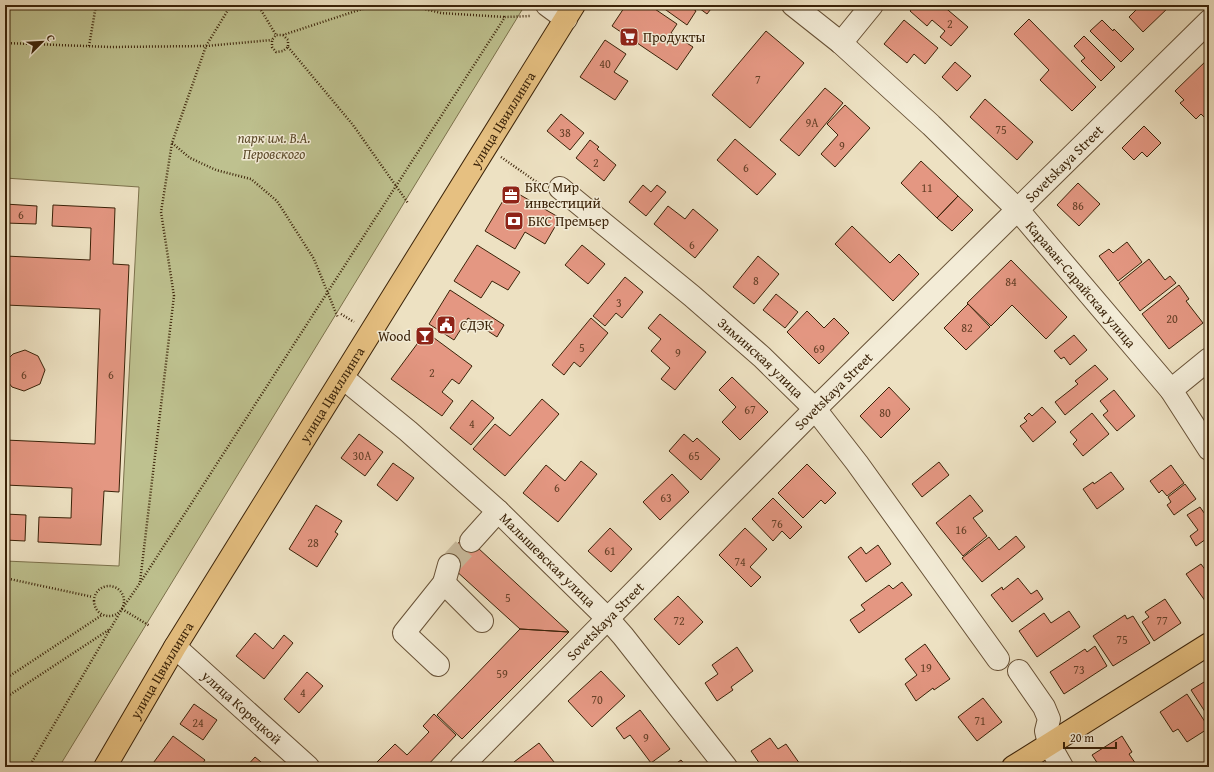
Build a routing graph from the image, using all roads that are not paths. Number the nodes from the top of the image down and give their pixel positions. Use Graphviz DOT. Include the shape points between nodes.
graph roads {
  1 [pos="793,5"];
  2 [pos="872,5"];
  3 [pos="541,10"];
  4 [pos="570,12"];
  5 [pos="1209,21"];
  6 [pos="840,43"];
  7 [pos="560,188"];
  8 [pos="1017,209"];
  9 [pos="1209,359"];
  10 [pos="343,378"];
  11 [pos="1171,390"];
  12 [pos="815,409"];
  13 [pos="1209,449"];
  14 [pos="498,511"];
  15 [pos="471,541"];
  16 [pos="608,619"];
  17 [pos="482,621"];
  18 [pos="1209,644"];
  19 [pos="175,647"];
  20 [pos="998,658"];
  21 [pos="438,665"];
  22 [pos="1019,671"];
  23 [pos="1049,744"];
  24 [pos="105,767"];
  25 [pos="308,767"];
  26 [pos="461,767"];
  27 [pos="726,767"];
  28 [pos="1013,767"];
  29 [pos="1062,767"];
  1 -- 6 [label="street, Караван-Сарайская улица"];
  2 -- 6 [label="street"];
  3 -- 4 [label="street"];
  4 -- 10 [label="main road, улица Цвиллинга"];
  5 -- 8 [label="street, Sovetskaya Street"];
  6 -- 8 [label="street, Караван-Сарайская улица" via="931,125"];
  7 -- 12 [label="street, Зиминская улица" via="762,357"];
  8 -- 11 [label="street, Караван-Сарайская улица"];
  8 -- 12 [label="street, Sovetskaya Street"];
  9 -- 11 [label="street"];
  10 -- 14 [label="street, Малышевская улица" via="408,430"];
  10 -- 19 [label="main road, улица Цвиллинга"];
  11 -- 13 [label="street, Караван-Сарайская улица"];
  12 -- 16 [label="street, Sovetskaya Street"];
  12 -- 20 [label="street, Зиминская улица"];
  14 -- 15 [label="street"];
  14 -- 16 [label="street, Малышевская улица"];
  16 -- 26 [label="street, Sovetskaya Street"];
  16 -- 27 [label="street, Малышевская улица"];
  17 -- 21 [label="street" via="446,574 404,633"];
  18 -- 23 [label="main road"];
  19 -- 24 [label="main road, улица Цвиллинга"];
  19 -- 25 [label="street, улица Корецкой"];
  22 -- 23 [label="street" via="1044,707 1049,719 1046,731"];
  23 -- 28 [label="main road"];
  23 -- 29 [label="street"];
}
